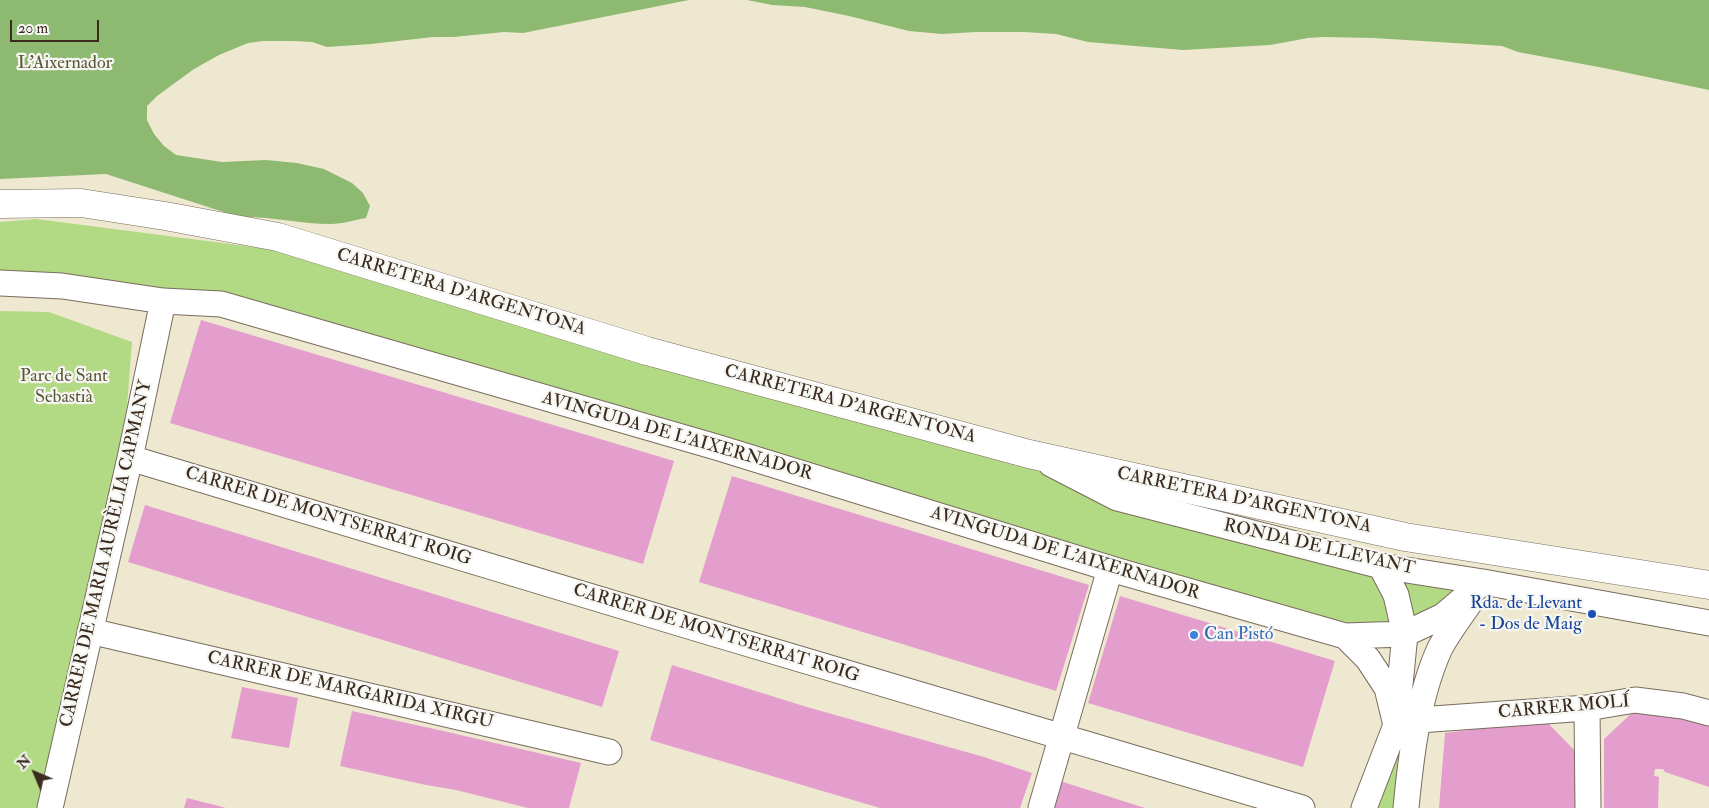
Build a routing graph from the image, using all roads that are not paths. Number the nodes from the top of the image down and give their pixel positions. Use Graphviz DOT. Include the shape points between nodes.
graph roads {
  1 [pos="0,204"];
  2 [pos="0,283"];
  3 [pos="163,301"];
  4 [pos="1029,454"];
  5 [pos="130,458"];
  6 [pos="1381,566"];
  7 [pos="1110,569"];
  8 [pos="1483,582"];
  9 [pos="1709,585"];
  10 [pos="1709,623"];
  11 [pos="90,631"];
  12 [pos="1405,634"];
  13 [pos="1345,636"];
  14 [pos="1587,708"];
  15 [pos="1709,713"];
  16 [pos="1408,723"];
  17 [pos="1061,738"];
  18 [pos="609,752"];
  19 [pos="50,808"];
  20 [pos="1041,808"];
  21 [pos="1302,808"];
  22 [pos="1364,808"];
  23 [pos="1406,808"];
  24 [pos="1588,808"];
  1 -- 4 [label="street, CARRETERA D'ARGENTONA" via="81,203 278,237 648,350"];
  2 -- 3 [label="street, AVINGUDA DE L'AIXERNADOR" via="62,286"];
  3 -- 5 [label="street, CARRER DE MARIA AURÈLIA CAPMANY"];
  3 -- 7 [label="street, AVINGUDA DE L'AIXERNADOR" via="221,304 716,447"];
  4 -- 6 [label="street, RONDA DE LLEVANT" via="1117,498"];
  4 -- 9 [label="street, CARRETERA D'ARGENTONA" via="1405,537"];
  5 -- 11 [label="street, CARRER DE MARIA AURÈLIA CAPMANY"];
  5 -- 17 [label="street, CARRER DE MONTSERRAT ROIG"];
  6 -- 8 [label="street, RONDA DE LLEVANT"];
  6 -- 12 [label="street" via="1396,595"];
  7 -- 13 [label="street, AVINGUDA DE L'AIXERNADOR"];
  7 -- 17 [label="street"];
  8 -- 10 [label="street, RONDA DE LLEVANT"];
  8 -- 12 [label="street" via="1443,616"];
  8 -- 16 [label="street" via="1441,647"];
  11 -- 18 [label="street, CARRER DE MARGARIDA XIRGU"];
  11 -- 19 [label="street, CARRER DE MARIA AURÈLIA CAPMANY"];
  12 -- 13 [label="street"];
  12 -- 16 [label="street"];
  13 -- 16 [label="street" via="1368,659"];
  14 -- 15 [label="street, CARRER MOLÍ" via="1635,700"];
  14 -- 16 [label="street, CARRER MOLÍ"];
  14 -- 24 [label="street"];
  16 -- 22 [label="street"];
  16 -- 23 [label="street" via="1411,757"];
  17 -- 20 [label="street"];
  17 -- 21 [label="street, CARRER DE MONTSERRAT ROIG"];
}
